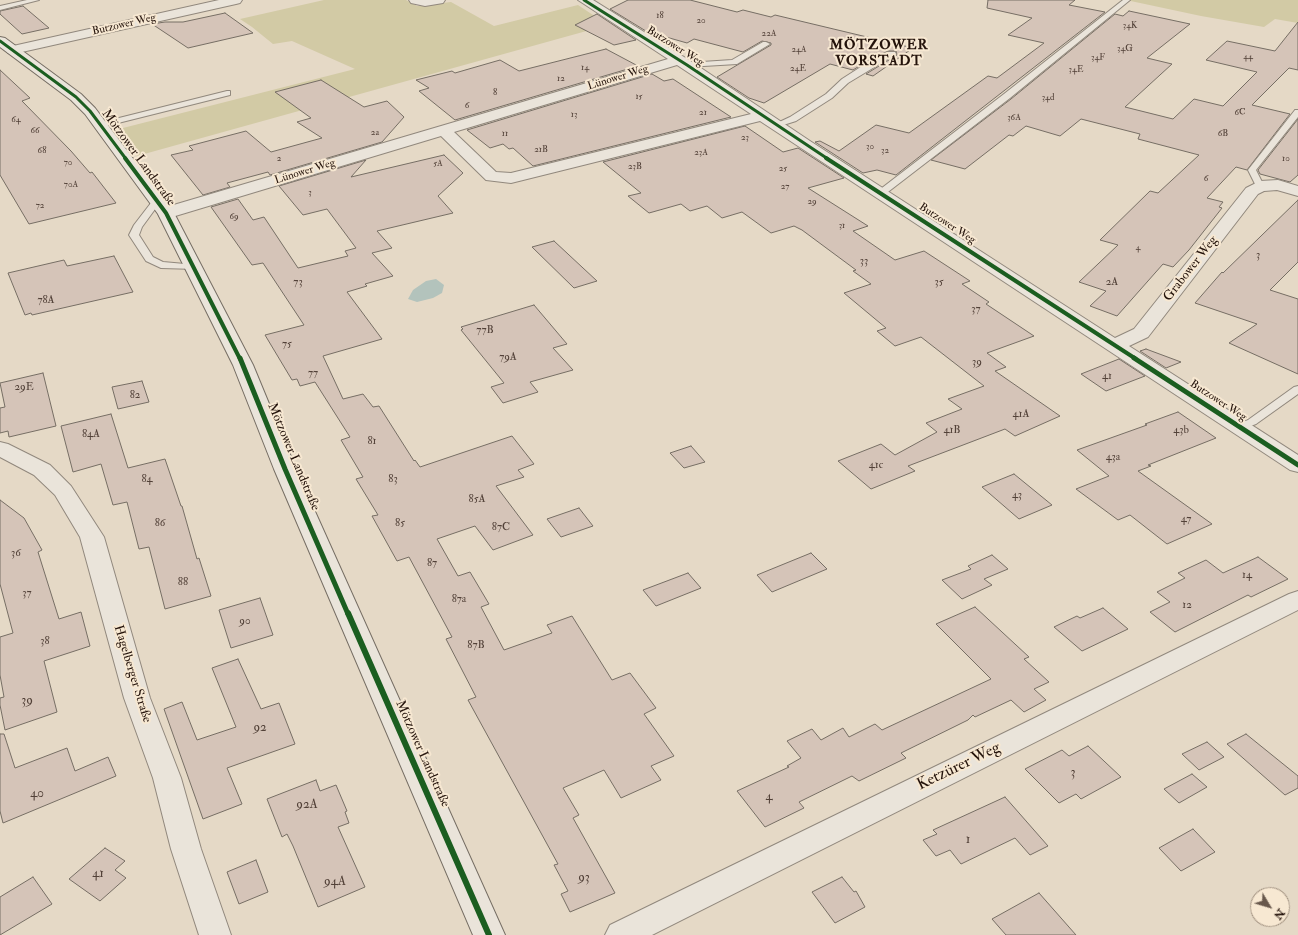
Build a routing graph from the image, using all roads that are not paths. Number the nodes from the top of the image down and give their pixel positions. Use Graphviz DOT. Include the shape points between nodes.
graph roads {
  1 [pos="36,0"];
  2 [pos="236,0"];
  3 [pos="415,0"];
  4 [pos="439,0"];
  5 [pos="584,0"];
  6 [pos="1127,0"];
  7 [pos="0,8"];
  8 [pos="766,44"];
  9 [pos="6,46"];
  10 [pos="892,54"];
  11 [pos="682,62"];
  12 [pos="227,93"];
  13 [pos="1298,112"];
  14 [pos="762,116"];
  15 [pos="102,125"];
  16 [pos="777,125"];
  17 [pos="444,130"];
  18 [pos="1260,186"];
  19 [pos="1298,191"];
  20 [pos="881,193"];
  21 [pos="161,207"];
  22 [pos="193,267"];
  23 [pos="1115,345"];
  24 [pos="1298,389"];
  25 [pos="1240,427"];
  26 [pos="0,449"];
  27 [pos="1298,465"];
  28 [pos="1298,600"];
  29 [pos="215,935"];
  30 [pos="489,935"];
  31 [pos="621,935"];
  1 -- 7 [label="lane"];
  2 -- 9 [label="street, Butzower Weg"];
  3 -- 4 [label="street"];
  5 -- 11 [label="street, Butzower Weg"];
  6 -- 20 [label="lane"];
  8 -- 11 [label="lane" via="734,62"];
  9 -- 15 [label="street, Mötzower Landstraße" via="76,97"];
  10 -- 16 [label="lane" via="845,81 829,96 793,119"];
  11 -- 14 [label="street, Butzower Weg"];
  11 -- 17 [label="street, Lünower Weg"];
  12 -- 15 [label="lane"];
  13 -- 18 [label="lane" via="1252,170"];
  14 -- 16 [label="street, Butzower Weg"];
  14 -- 17 [label="street" via="511,178 492,177"];
  15 -- 21 [label="street, Mötzower Landstraße"];
  16 -- 20 [label="street, Butzower Weg"];
  17 -- 21 [label="street, Lünower Weg"];
  18 -- 19 [label="street" via="1278,186"];
  18 -- 23 [label="street, Grabower Weg" via="1252,191 1141,333"];
  20 -- 23 [label="street, Butzower Weg"];
  21 -- 22 [label="street, Mötzower Landstraße"];
  21 -- 22 [label="lane" via="137,227 134,235 149,259 161,264"];
  22 -- 30 [label="street, Mötzower Landstraße" via="243,365 285,469"];
  23 -- 25 [label="street, Butzower Weg"];
  24 -- 25 [label="lane" via="1252,422"];
  25 -- 27 [label="street, Butzower Weg"];
  26 -- 29 [label="street, Hagelberger Straße" via="42,470 63,491 92,538 137,698 167,778 186,849"];
  28 -- 31 [label="street, Ketzürer Weg"];
}
